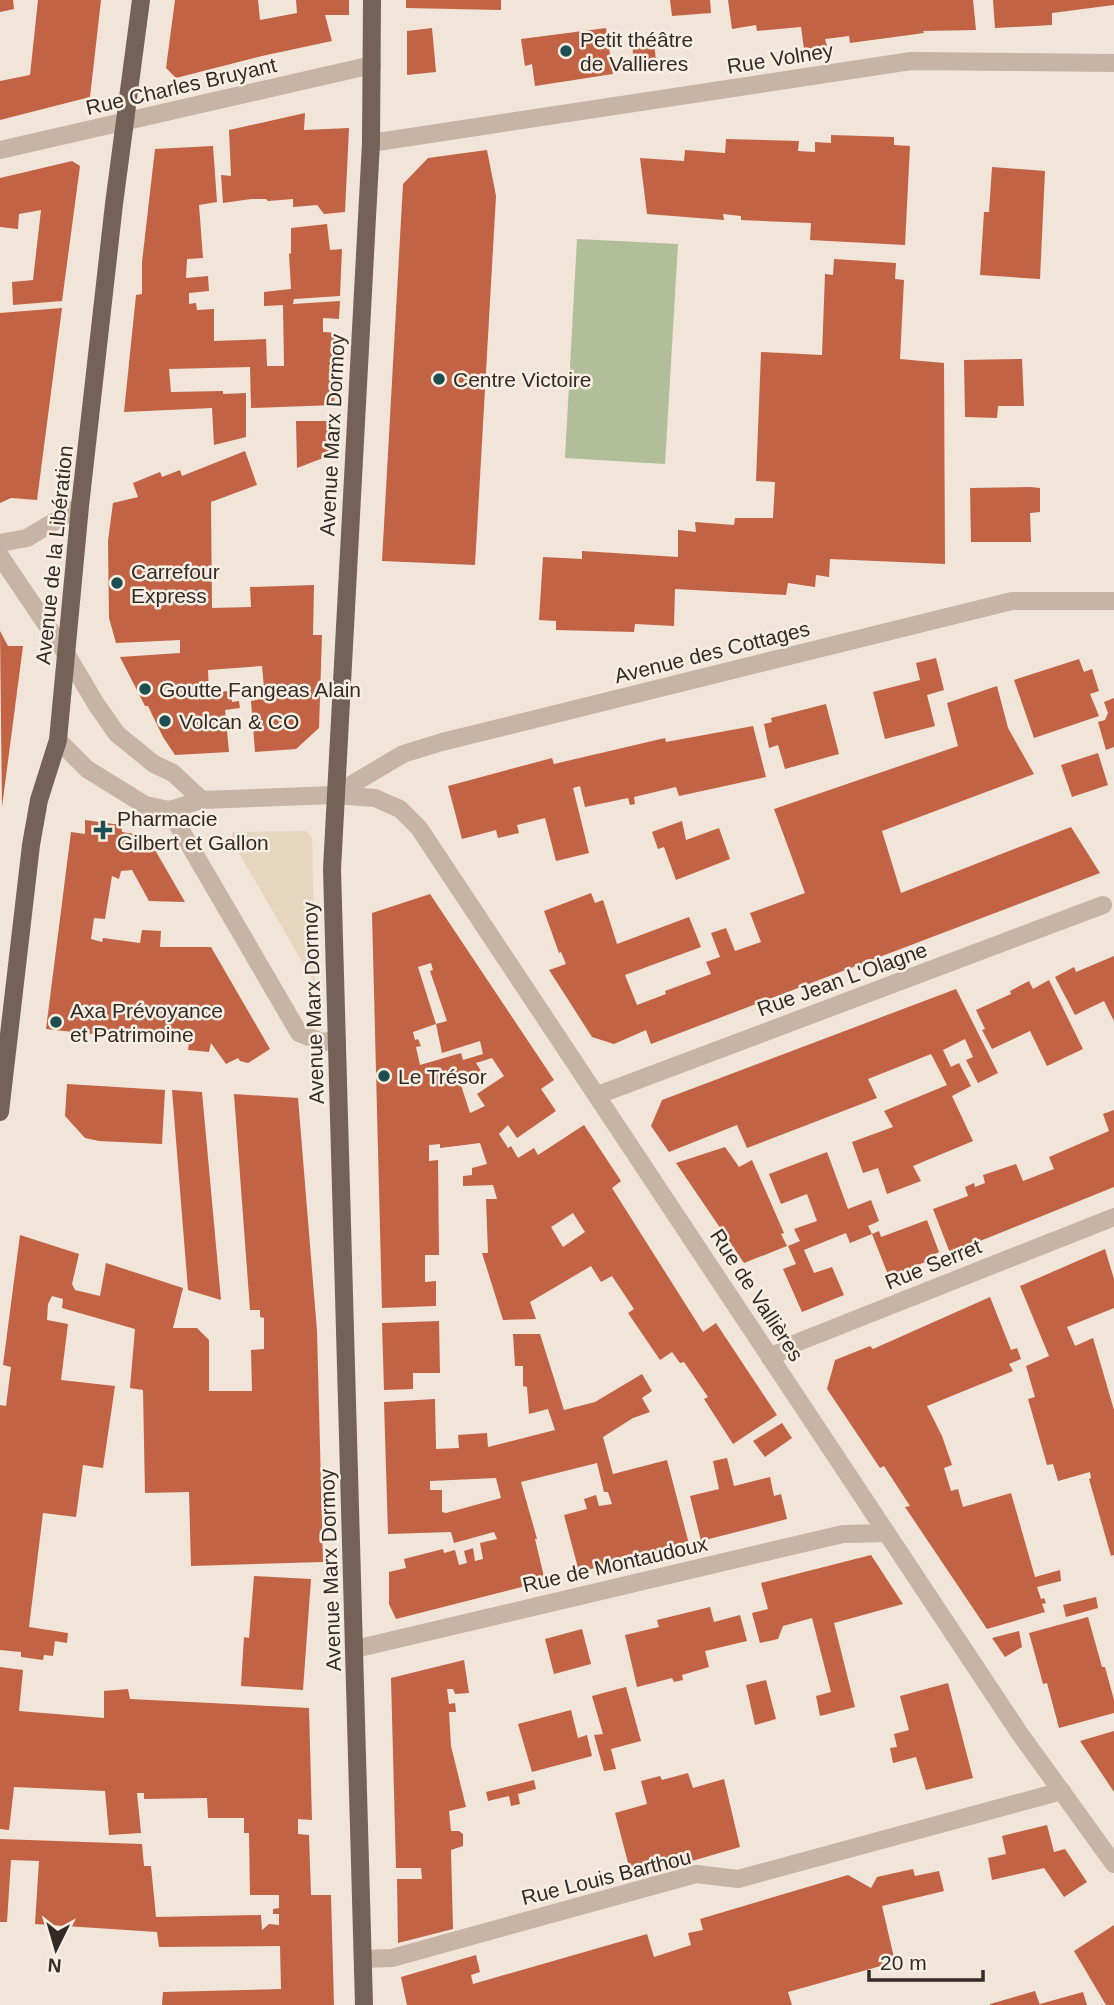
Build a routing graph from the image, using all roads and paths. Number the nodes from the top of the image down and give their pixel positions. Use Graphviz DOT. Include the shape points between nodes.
graph roads {
  1 [pos="141,0"];
  2 [pos="372,0"];
  3 [pos="1114,63"];
  4 [pos="372,65"];
  5 [pos="124,121"];
  6 [pos="371,143"];
  7 [pos="0,150"];
  8 [pos="80,506"];
  9 [pos="0,543"];
  10 [pos="0,556"];
  11 [pos="1114,601"];
  12 [pos="67,655"];
  13 [pos="58,740"];
  14 [pos="334,796"];
  15 [pos="202,800"];
  16 [pos="169,810"];
  17 [pos="1103,905"];
  18 [pos="337,1040"];
  19 [pos="597,1095"];
  20 [pos="0,1112"];
  21 [pos="1114,1217"];
  22 [pos="770,1357"];
  23 [pos="887,1534"];
  24 [pos="355,1649"];
  25 [pos="1062,1791"];
  26 [pos="1114,1864"];
  27 [pos="363,1959"];
  28 [pos="364,2005"];
  1 -- 5 [label="main road, Avenue de la Libération"];
  2 -- 4 [label="main road, Avenue Marx Dormoy"];
  3 -- 6 [label="street, Rue Volney" via="912,61"];
  4 -- 5 [label="street, Rue Charles Bruyant"];
  4 -- 6 [label="main road, Avenue Marx Dormoy"];
  5 -- 7 [label="street, Rue Charles Bruyant"];
  5 -- 8 [label="main road, Avenue de la Libération"];
  6 -- 14 [label="main road, Avenue Marx Dormoy"];
  8 -- 9 [label="street" via="27,538"];
  8 -- 12 [label="main road, Avenue de la Libération"];
  10 -- 12 [label="street"];
  11 -- 14 [label="street, Avenue des Cottages" via="1012,601 442,742 403,754"];
  12 -- 13 [label="main road, Avenue de la Libération"];
  12 -- 15 [label="street" via="117,734 173,773"];
  13 -- 16 [label="street" via="87,769 121,792 145,805"];
  13 -- 20 [label="main road, Avenue de la Libération" via="38,800"];
  14 -- 15 [label="street, Rue de Vallières"];
  14 -- 18 [label="main road, Avenue Marx Dormoy"];
  14 -- 19 [label="street, Rue de Vallières" via="375,798 400,809 419,828"];
  15 -- 16 [label="street, Rue de Vallières"];
  16 -- 18 [label="street" via="299,1033 322,1042"];
  17 -- 19 [label="street, Rue Jean L'Olagne"];
  18 -- 24 [label="main road, Avenue Marx Dormoy"];
  19 -- 22 [label="street, Rue de Vallières"];
  21 -- 22 [label="street, Rue Serret"];
  22 -- 23 [label="street, Rue de Vallières"];
  23 -- 24 [label="street, Rue de Montaudoux" via="843,1534"];
  23 -- 25 [label="street, Rue de Vallières"];
  24 -- 27 [label="main road, Avenue Marx Dormoy"];
  25 -- 26 [label="street, Rue de Vallières"];
  25 -- 27 [label="street, Rue Louis Barthou" via="738,1879 696,1874 392,1958"];
  27 -- 28 [label="main road, Avenue Marx Dormoy"];
}
